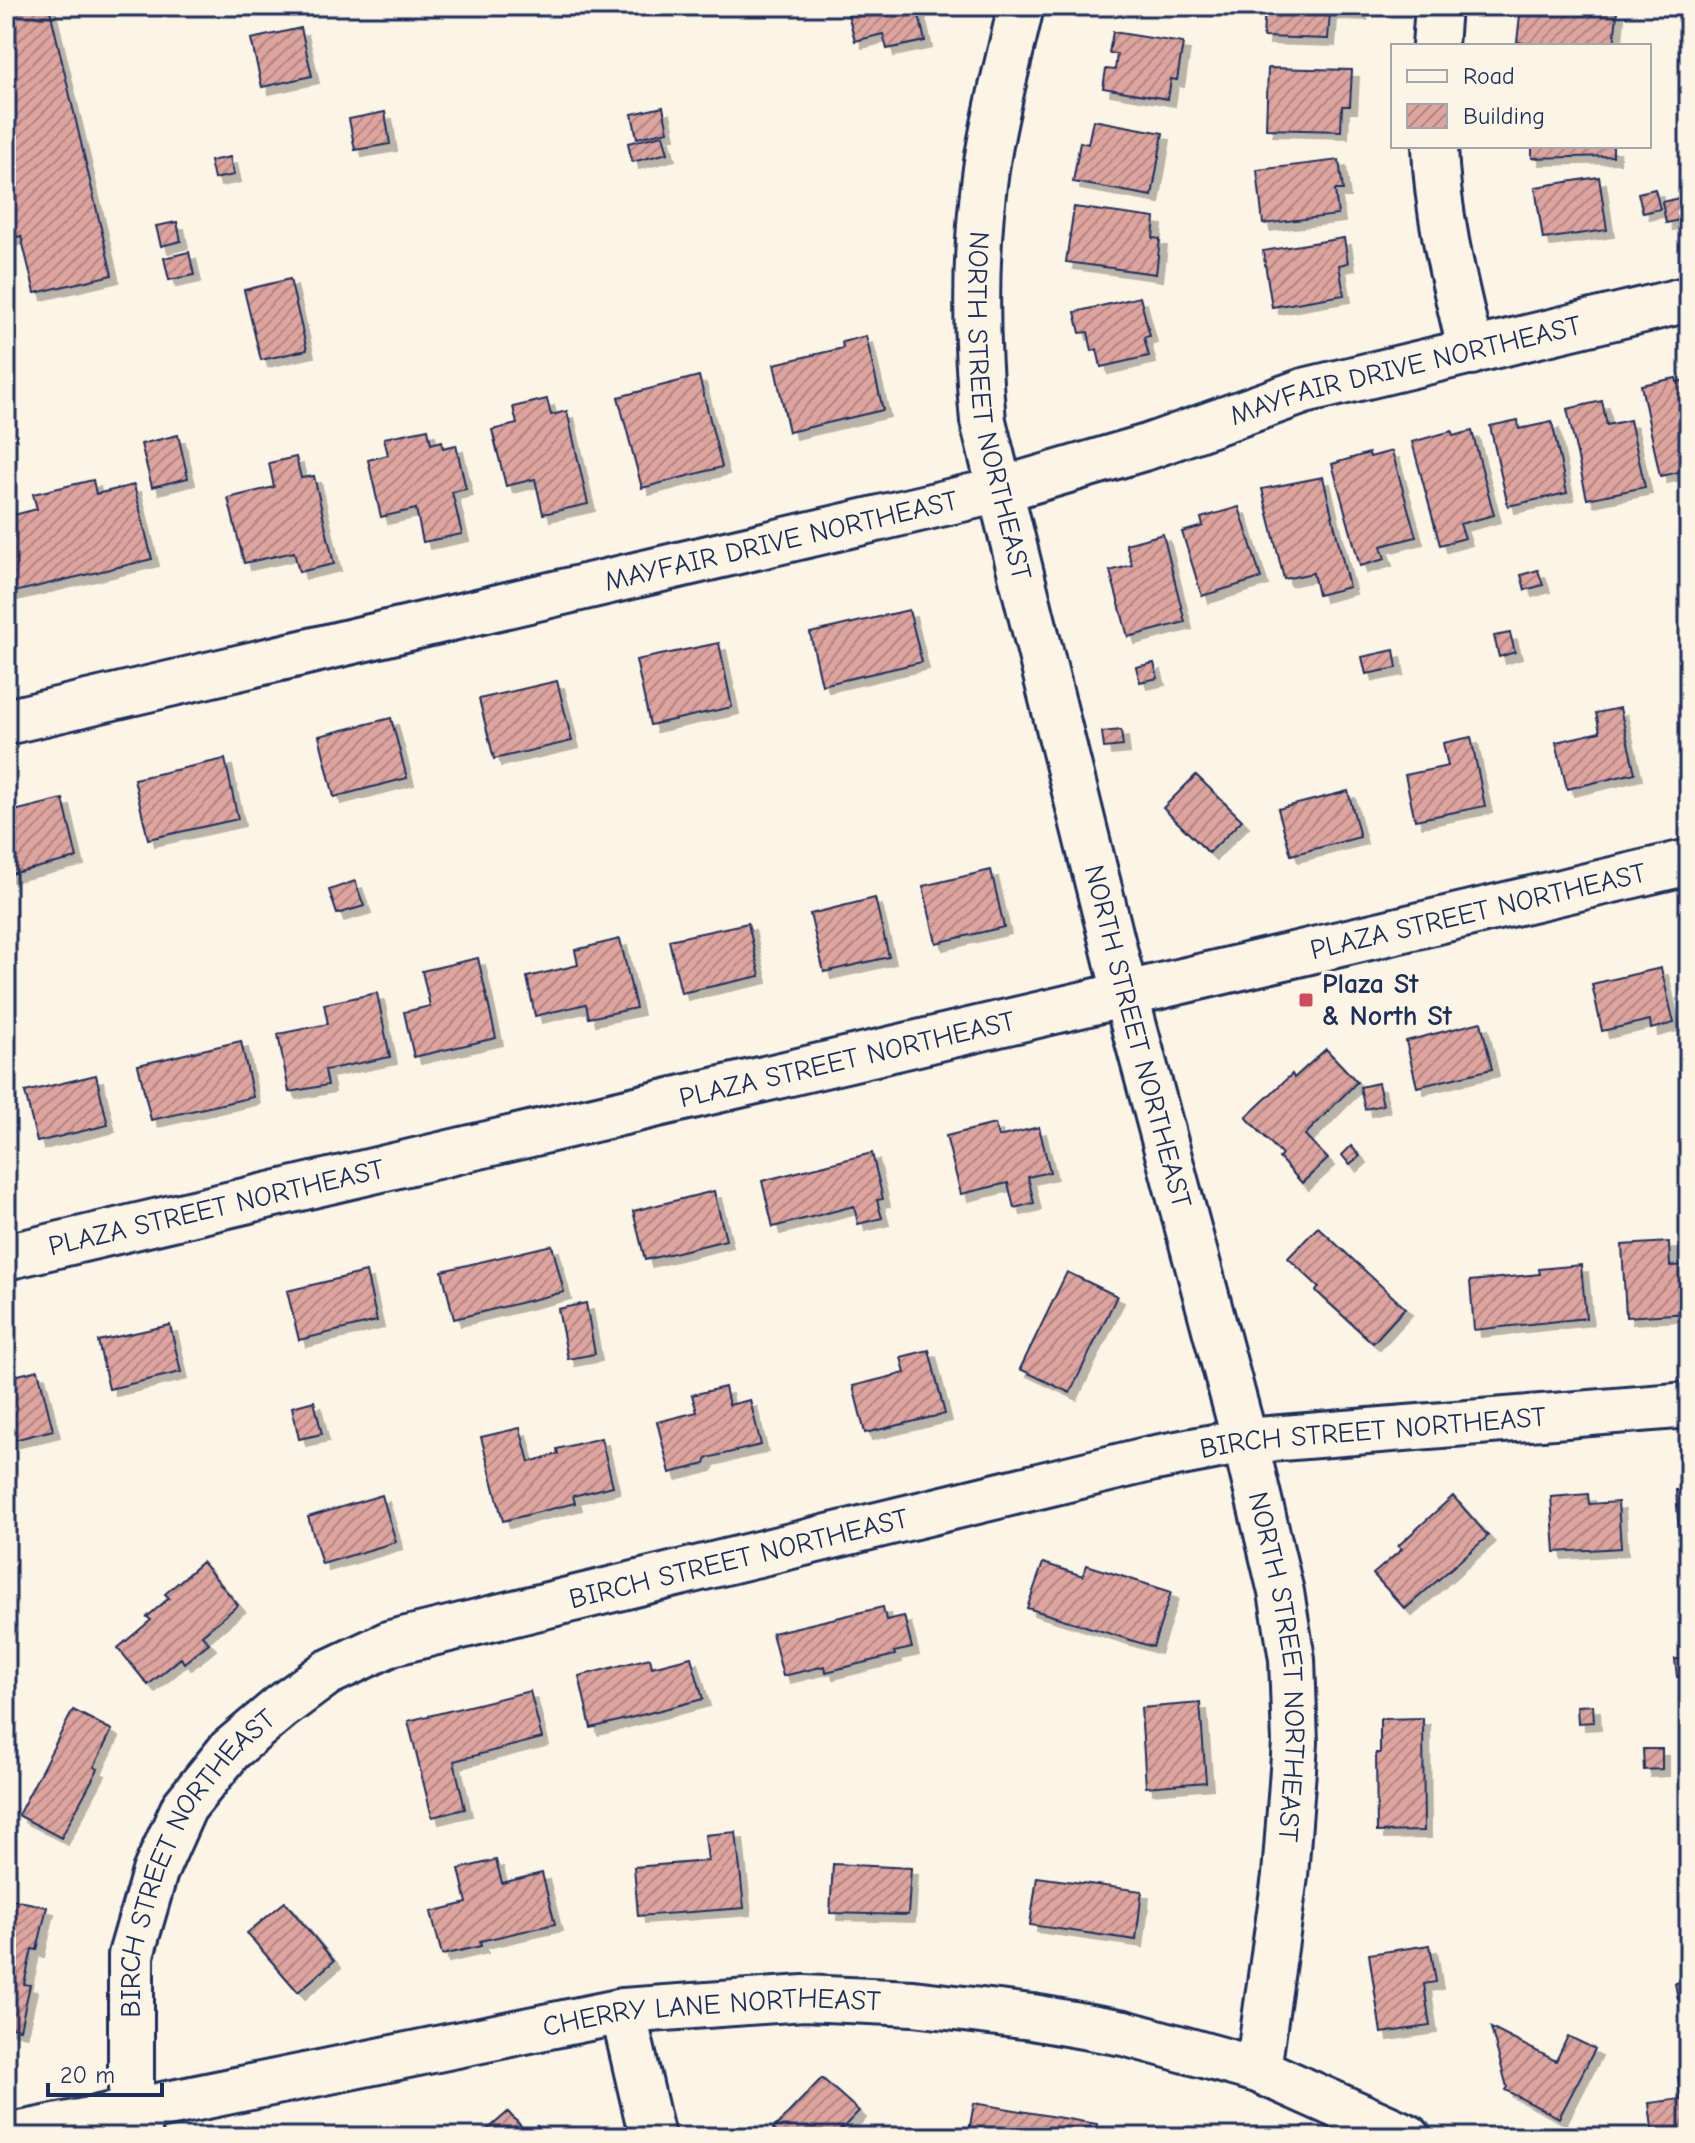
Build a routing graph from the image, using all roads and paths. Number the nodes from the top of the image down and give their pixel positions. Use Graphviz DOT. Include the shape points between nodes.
graph roads {
  1 [pos="1021,6"];
  2 [pos="1438,6"];
  3 [pos="1435,44"];
  4 [pos="1435,148"];
  5 [pos="1689,299"];
  6 [pos="1471,352"];
  7 [pos="1000,490"];
  8 [pos="6,722"];
  9 [pos="1689,862"];
  10 [pos="1125,993"];
  11 [pos="6,1257"];
  12 [pos="1689,1405"];
  13 [pos="1245,1441"];
  14 [pos="623,2011"];
  15 [pos="1258,2070"];
  16 [pos="137,2124"];
  17 [pos="6,2137"];
  18 [pos="652,2137"];
  19 [pos="1408,2137"];
  1 -- 7 [label="street, NORTH STREET NORTHEAST" via="986,167 977,257 976,348 983,421"];
  2 -- 3 [label="street"];
  4 -- 6 [label="street"];
  5 -- 6 [label="street, MAYFAIR DRIVE NORTHEAST"];
  6 -- 7 [label="street, MAYFAIR DRIVE NORTHEAST" via="1304,391 1147,447"];
  7 -- 8 [label="street, MAYFAIR DRIVE NORTHEAST"];
  7 -- 10 [label="street, NORTH STREET NORTHEAST"];
  9 -- 10 [label="street, PLAZA STREET NORTHEAST"];
  10 -- 11 [label="street, PLAZA STREET NORTHEAST"];
  10 -- 13 [label="street, NORTH STREET NORTHEAST"];
  12 -- 13 [label="street, BIRCH STREET NORTHEAST"];
  13 -- 15 [label="street, NORTH STREET NORTHEAST" via="1288,1632 1295,1743 1285,1876"];
  13 -- 16 [label="street, BIRCH STREET NORTHEAST" via="1150,1459 391,1643 327,1673 230,1750 184,1807 155,1872 131,1955 131,2088"];
  14 -- 15 [label="street, CHERRY LANE NORTHEAST" via="804,1998 913,2003 1124,2033"];
  14 -- 16 [label="street, CHERRY LANE NORTHEAST"];
  14 -- 18 [label="street"];
  15 -- 19 [label="street, CHERRY LANE NORTHEAST"];
  16 -- 17 [label="street, CHERRY LANE NORTHEAST"];
}
